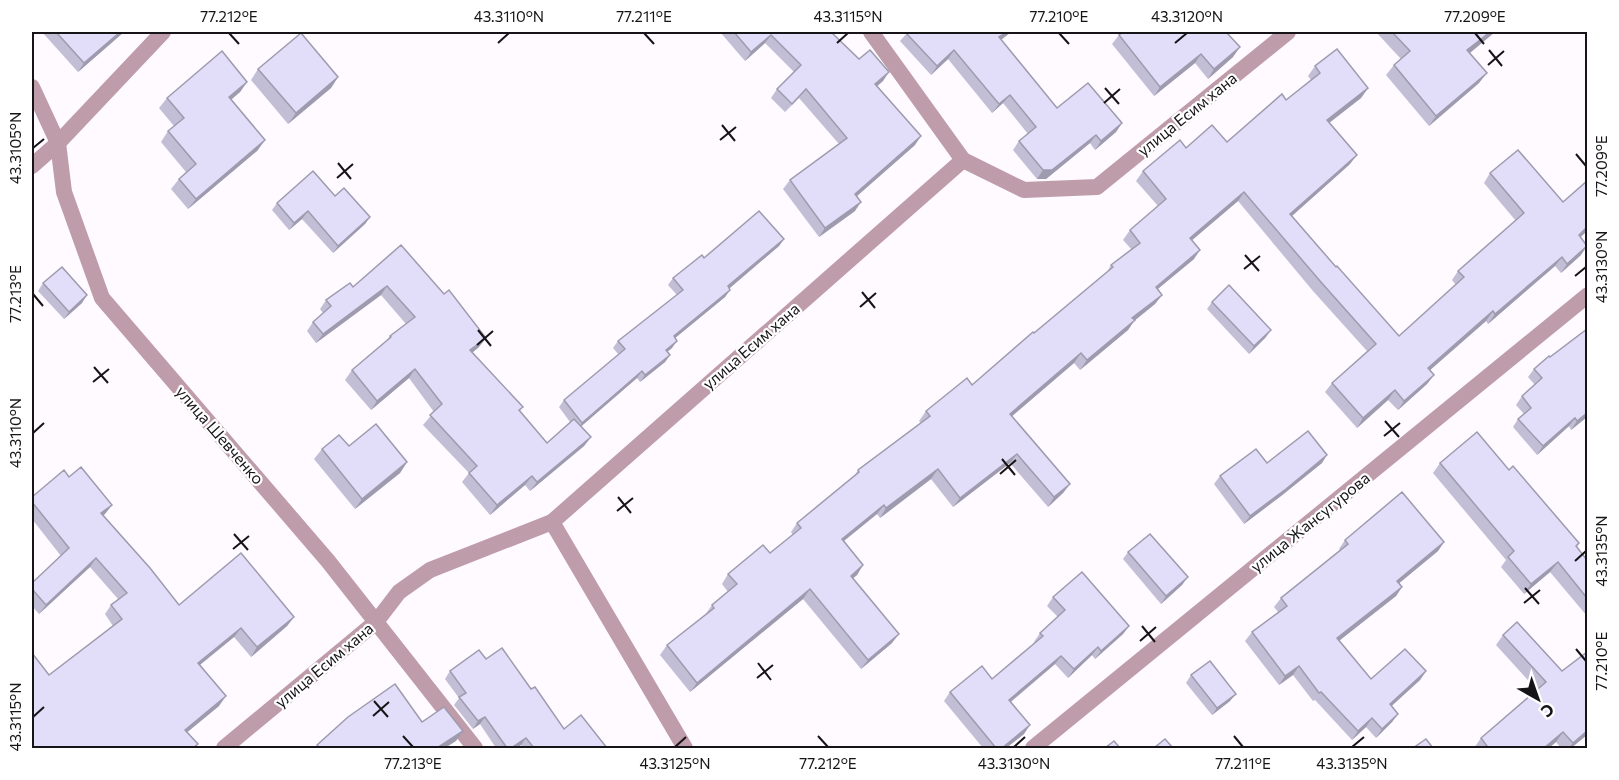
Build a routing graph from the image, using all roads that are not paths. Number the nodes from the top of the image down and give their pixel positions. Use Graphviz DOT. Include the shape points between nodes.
graph roads {
  1 [pos="163,32"];
  2 [pos="871,32"];
  3 [pos="1288,32"];
  4 [pos="32,87"];
  5 [pos="58,143"];
  6 [pos="963,160"];
  7 [pos="32,166"];
  8 [pos="1587,295"];
  9 [pos="552,522"];
  10 [pos="376,622"];
  11 [pos="224,748"];
  12 [pos="475,748"];
  13 [pos="686,748"];
  14 [pos="1033,748"];
  1 -- 5 [label="street"];
  2 -- 6 [label="street"];
  3 -- 6 [label="street, улица Есим хана" via="1097,187 1024,190"];
  4 -- 5 [label="street, улица Шевченко"];
  5 -- 7 [label="street"];
  5 -- 10 [label="street, улица Шевченко" via="64,192 102,298"];
  6 -- 9 [label="street, улица Есим хана"];
  8 -- 14 [label="street, улица Жансугурова"];
  9 -- 10 [label="street, улица Есим хана" via="430,570 399,592"];
  9 -- 13 [label="street"];
  10 -- 11 [label="street, улица Есим хана"];
  10 -- 12 [label="street, улица Шевченко"];
}
